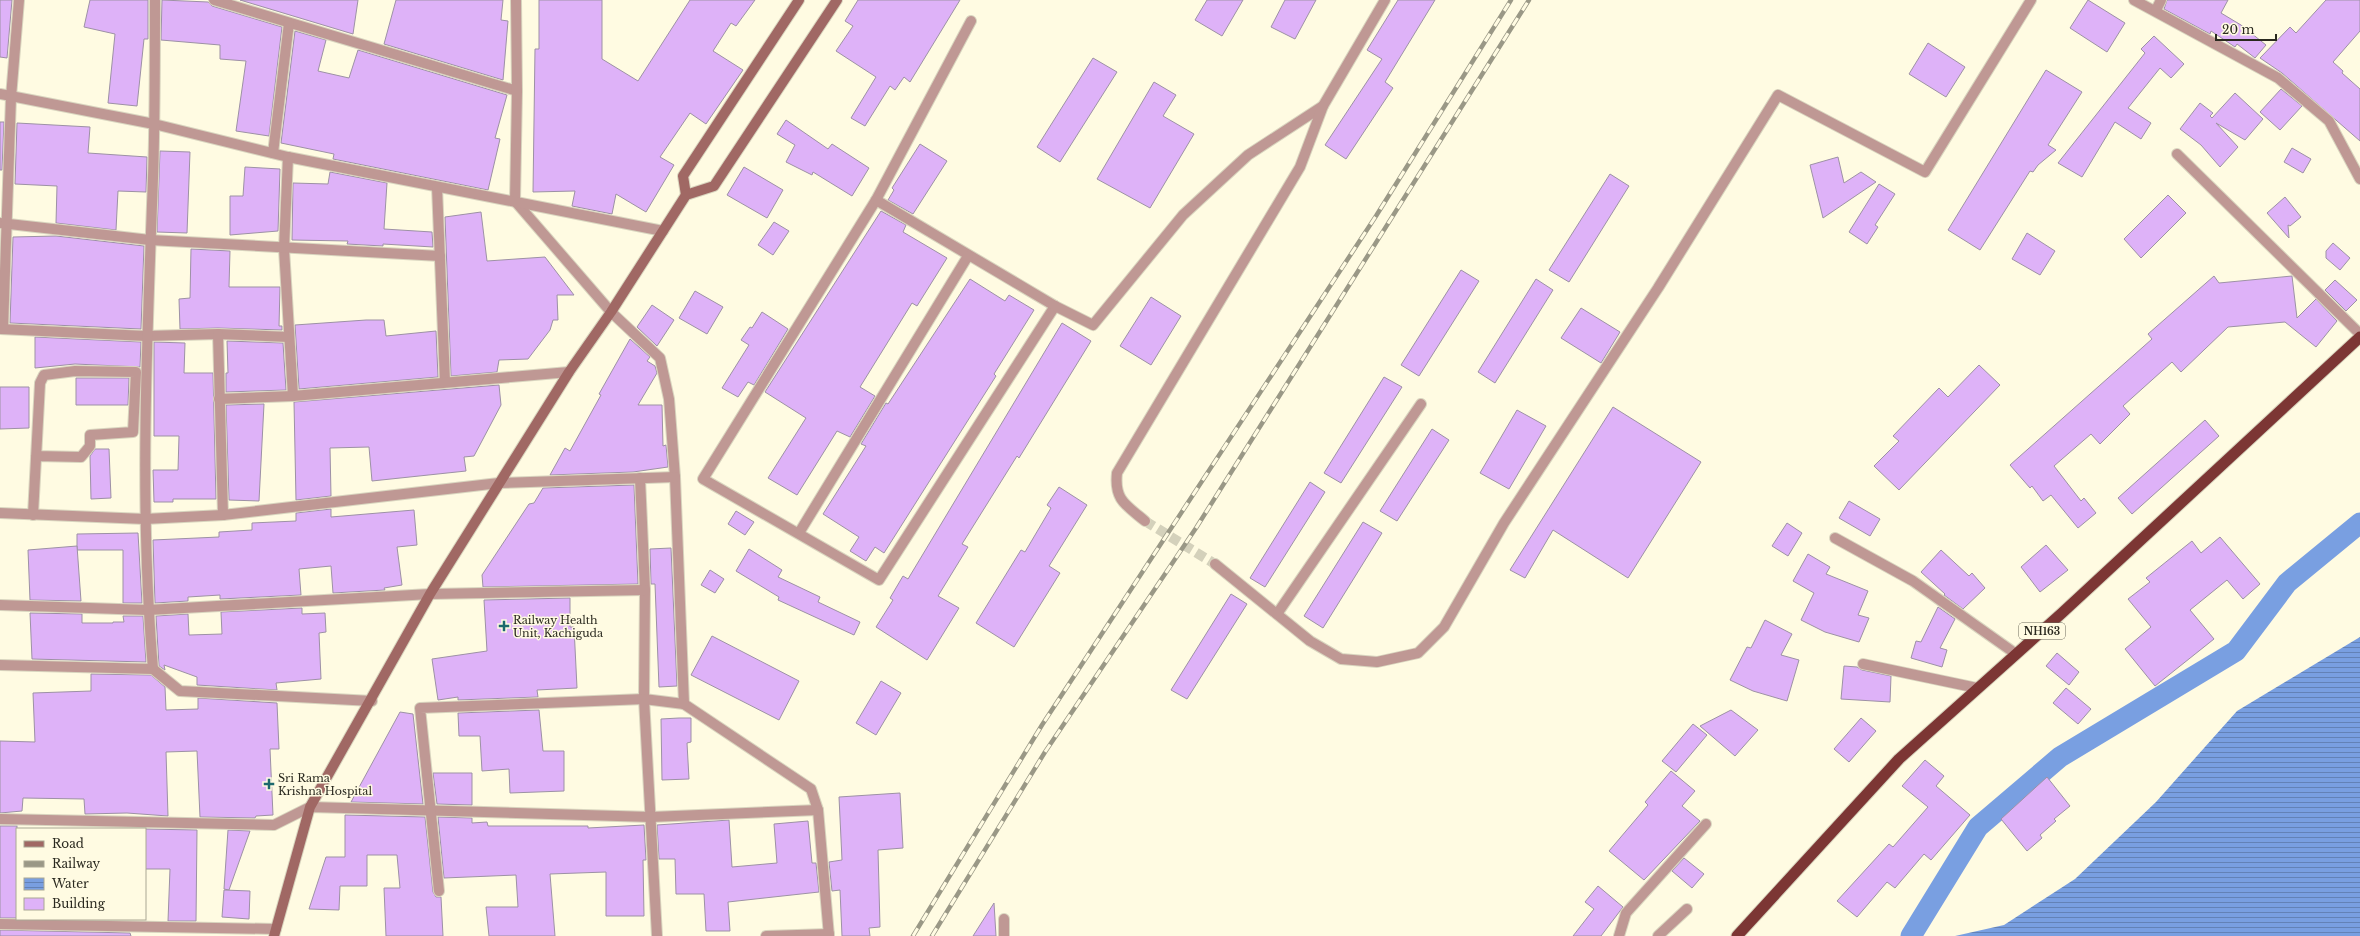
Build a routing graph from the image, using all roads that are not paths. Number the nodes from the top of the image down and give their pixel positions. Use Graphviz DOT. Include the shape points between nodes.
graph roads {
  1 [pos="18,0"];
  2 [pos="155,0"];
  3 [pos="214,0"];
  4 [pos="516,0"];
  5 [pos="799,0"];
  6 [pos="837,0"];
  7 [pos="1385,0"];
  8 [pos="2031,0"];
  9 [pos="2134,0"];
  10 [pos="2162,0"];
  11 [pos="2156,10"];
  12 [pos="971,21"];
  13 [pos="289,23"];
  14 [pos="517,91"];
  15 [pos="0,94"];
  16 [pos="11,97"];
  17 [pos="1324,106"];
  18 [pos="154,124"];
  19 [pos="273,153"];
  20 [pos="2177,154"];
  21 [pos="288,157"];
  22 [pos="2360,179"];
  23 [pos="437,187"];
  24 [pos="686,195"];
  25 [pos="876,200"];
  26 [pos="515,201"];
  27 [pos="3,224"];
  28 [pos="663,231"];
  29 [pos="150,240"];
  30 [pos="284,249"];
  31 [pos="440,256"];
  32 [pos="968,256"];
  33 [pos="1055,306"];
  34 [pos="611,312"];
  35 [pos="2,329"];
  36 [pos="218,334"];
  37 [pos="2360,334"];
  38 [pos="146,336"];
  39 [pos="289,337"];
  40 [pos="2360,337"];
  41 [pos="569,372"];
  42 [pos="445,382"];
  43 [pos="133,386"];
  44 [pos="146,386"];
  45 [pos="293,396"];
  46 [pos="219,399"];
  47 [pos="1421,404"];
  48 [pos="36,456"];
  49 [pos="675,477"];
  50 [pos="640,478"];
  51 [pos="499,483"];
  52 [pos="0,513"];
  53 [pos="33,515"];
  54 [pos="223,515"];
  55 [pos="145,519"];
  56 [pos="1145,521"];
  57 [pos="799,533"];
  58 [pos="1835,538"];
  59 [pos="1216,564"];
  60 [pos="645,590"];
  61 [pos="430,594"];
  62 [pos="0,605"];
  63 [pos="148,610"];
  64 [pos="1277,614"];
  65 [pos="2016,654"];
  66 [pos="1863,664"];
  67 [pos="0,665"];
  68 [pos="153,669"];
  69 [pos="1978,688"];
  70 [pos="644,699"];
  71 [pos="372,700"];
  72 [pos="684,704"];
  73 [pos="310,808"];
  74 [pos="818,810"];
  75 [pos="430,812"];
  76 [pos="651,817"];
  77 [pos="0,818"];
  78 [pos="1706,824"];
  79 [pos="439,891"];
  80 [pos="1687,909"];
  81 [pos="1004,919"];
  82 [pos="0,924"];
  83 [pos="275,933"];
  84 [pos="829,935"];
  85 [pos="657,936"];
  86 [pos="766,936"];
  87 [pos="1004,936"];
  88 [pos="1619,936"];
  89 [pos="1658,936"];
  90 [pos="1737,936"];
  1 -- 16 [label="street"];
  2 -- 18 [label="street"];
  3 -- 13 [label="street"];
  4 -- 14 [label="street"];
  5 -- 24 [label="main road" via="683,176"];
  6 -- 24 [label="main road" via="714,186"];
  7 -- 17 [label="street"];
  8 -- 64 [label="street" via="1925,172 1778,95 1658,288 1504,522 1444,628 1418,653 1377,662 1341,659 1310,641"];
  9 -- 11 [label="street"];
  10 -- 11 [label="street"];
  11 -- 22 [label="street" via="2278,78 2329,121"];
  12 -- 25 [label="street"];
  13 -- 14 [label="street"];
  13 -- 19 [label="street"];
  14 -- 26 [label="street"];
  15 -- 16 [label="street"];
  16 -- 18 [label="street"];
  16 -- 27 [label="street"];
  17 -- 33 [label="street" via="1248,155 1183,215 1093,325"];
  17 -- 56 [label="street" via="1300,167 1117,472 1115,487 1121,501"];
  18 -- 19 [label="street"];
  18 -- 29 [label="street"];
  19 -- 21 [label="street"];
  20 -- 37 [label="street"];
  21 -- 23 [label="street"];
  21 -- 30 [label="street"];
  23 -- 26 [label="street"];
  23 -- 31 [label="street"];
  24 -- 28 [label="main road"];
  25 -- 32 [label="street"];
  25 -- 57 [label="street" via="703,479"];
  26 -- 28 [label="street"];
  26 -- 34 [label="street"];
  27 -- 29 [label="street"];
  27 -- 35 [label="street"];
  28 -- 34 [label="main road"];
  29 -- 30 [label="street"];
  29 -- 38 [label="street"];
  30 -- 31 [label="street"];
  30 -- 39 [label="street"];
  31 -- 42 [label="street"];
  32 -- 33 [label="street"];
  32 -- 57 [label="street"];
  33 -- 57 [label="street" via="879,580"];
  34 -- 41 [label="main road"];
  34 -- 49 [label="street" via="660,358 669,398"];
  35 -- 38 [label="street"];
  36 -- 38 [label="street"];
  36 -- 39 [label="street"];
  36 -- 46 [label="street"];
  38 -- 44 [label="street"];
  39 -- 45 [label="street"];
  40 -- 65 [label="highway, NH163"];
  41 -- 42 [label="street"];
  41 -- 51 [label="main road"];
  42 -- 45 [label="street"];
  43 -- 44 [label="street"];
  43 -- 48 [label="street" via="133,432 90,435 90,446 81,457"];
  43 -- 48 [label="street" via="136,372 76,370 44,375 40,383"];
  44 -- 55 [label="street"];
  45 -- 46 [label="street"];
  46 -- 54 [label="street"];
  47 -- 64 [label="street"];
  48 -- 53 [label="street"];
  49 -- 50 [label="street"];
  49 -- 72 [label="street"];
  50 -- 51 [label="street"];
  50 -- 60 [label="street"];
  51 -- 54 [label="street"];
  51 -- 61 [label="main road"];
  52 -- 53 [label="street"];
  53 -- 55 [label="street"];
  54 -- 55 [label="street"];
  55 -- 63 [label="street"];
  58 -- 65 [label="street" via="1913,581"];
  59 -- 64 [label="street"];
  60 -- 61 [label="street"];
  60 -- 70 [label="street"];
  61 -- 63 [label="street"];
  61 -- 71 [label="main road"];
  62 -- 63 [label="street"];
  63 -- 68 [label="street"];
  65 -- 69 [label="highway, NH163"];
  66 -- 69 [label="street"];
  67 -- 68 [label="street"];
  68 -- 71 [label="street" via="180,691"];
  69 -- 90 [label="highway, NH163" via="1898,759"];
  70 -- 72 [label="street"];
  70 -- 75 [label="street" via="420,708"];
  70 -- 76 [label="street"];
  71 -- 73 [label="main road"];
  72 -- 74 [label="street" via="811,789"];
  73 -- 75 [label="street"];
  73 -- 77 [label="street" via="274,825"];
  73 -- 83 [label="main road"];
  74 -- 76 [label="street"];
  74 -- 84 [label="street"];
  75 -- 76 [label="street"];
  75 -- 79 [label="street"];
  76 -- 85 [label="street"];
  78 -- 88 [label="street" via="1626,913"];
  80 -- 89 [label="street"];
  81 -- 87 [label="street"];
  82 -- 83 [label="street"];
  84 -- 86 [label="street"];
}
